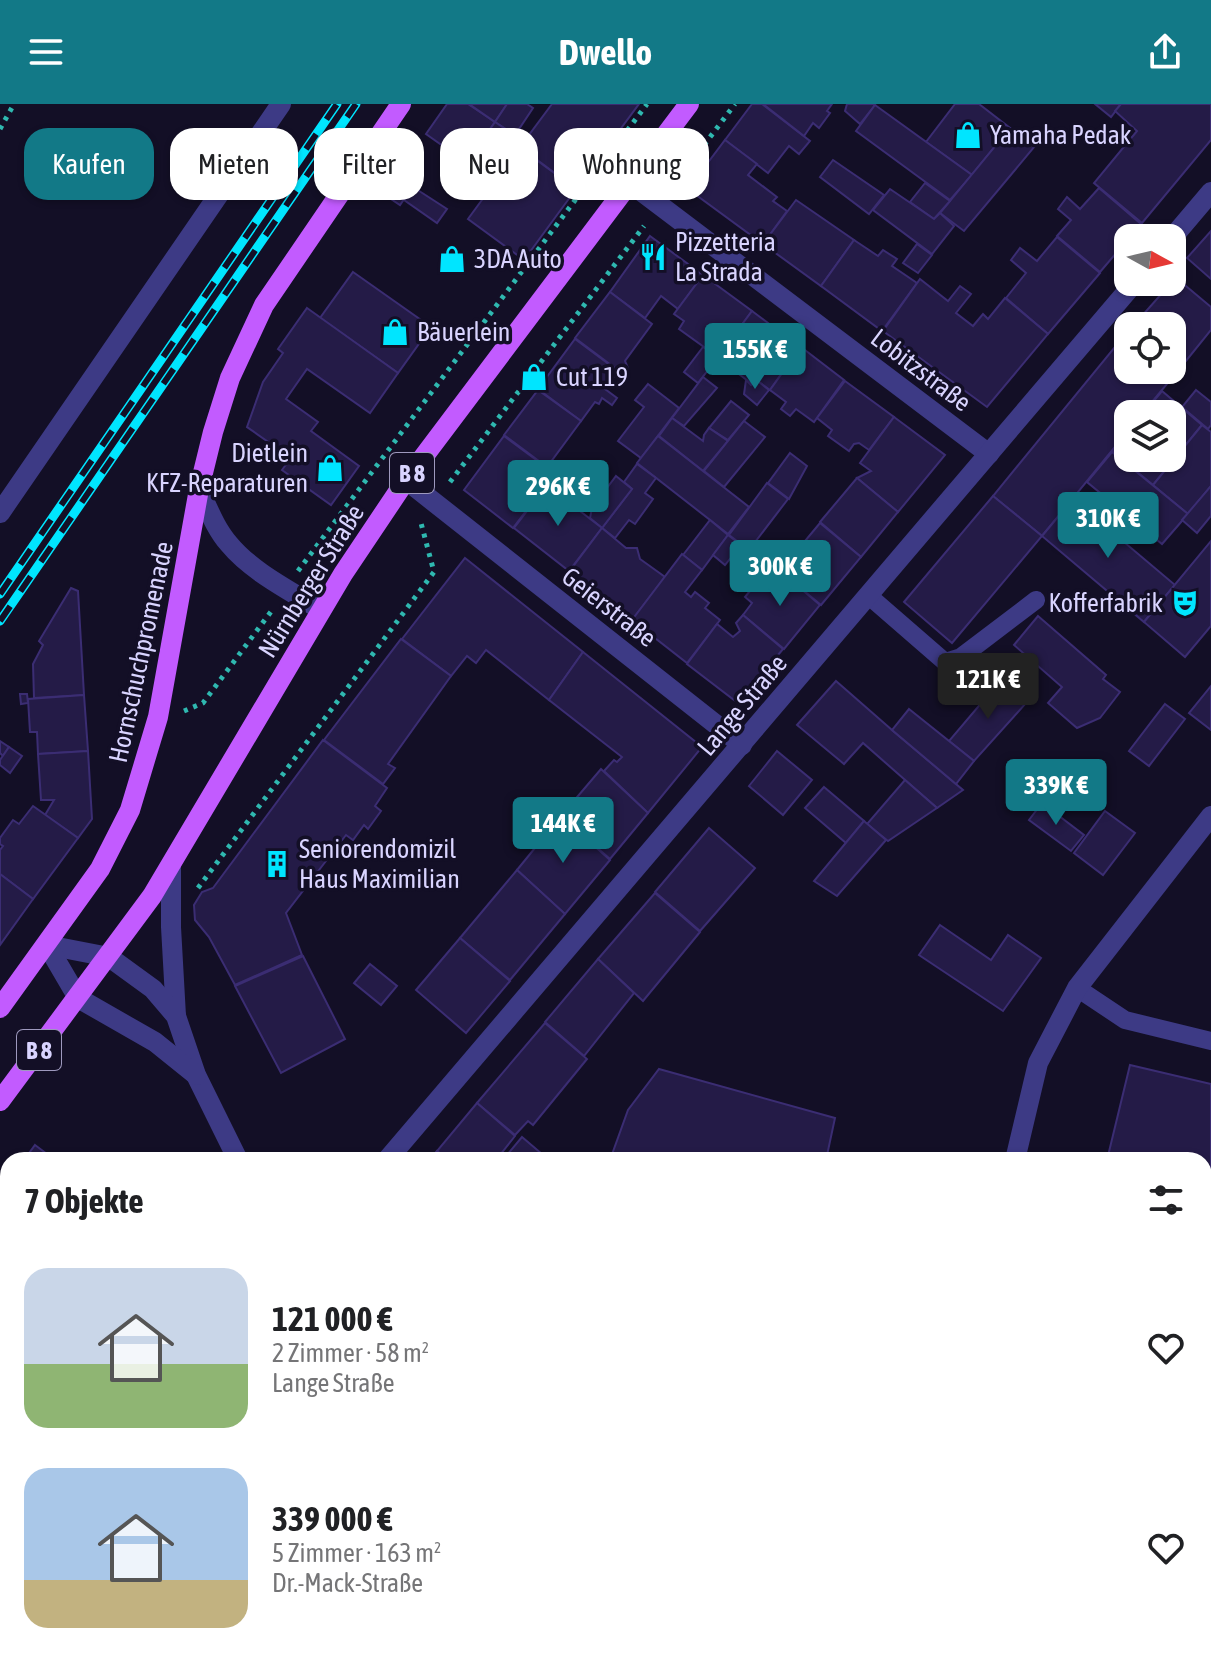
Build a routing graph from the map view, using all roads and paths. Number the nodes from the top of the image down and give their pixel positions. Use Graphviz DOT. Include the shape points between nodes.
graph roads {
  1 [pos="14,104"];
  2 [pos="281,104"];
  3 [pos="401,104"];
  4 [pos="647,104"];
  5 [pos="689,104"];
  6 [pos="735,104"];
  7 [pos="671,128"];
  8 [pos="0,129"];
  9 [pos="709,139"];
  10 [pos="1211,192"];
  11 [pos="616,200"];
  12 [pos="653,200"];
  13 [pos="650,219"];
  14 [pos="1184,224"];
  15 [pos="1123,296"];
  16 [pos="989,454"];
  17 [pos="406,480"];
  18 [pos="199,489"];
  19 [pos="444,490"];
  20 [pos="0,513"];
  21 [pos="421,519"];
  22 [pos="296,575"];
  23 [pos="869,596"];
  24 [pos="1036,600"];
  25 [pos="276,604"];
  26 [pos="321,610"];
  27 [pos="193,709"];
  28 [pos="742,745"];
  29 [pos="1211,816"];
  30 [pos="171,866"];
  31 [pos="189,899"];
  32 [pos="47,945"];
  33 [pos="109,957"];
  34 [pos="1077,988"];
  35 [pos="78,998"];
  36 [pos="0,1008"];
  37 [pos="176,1016"];
  38 [pos="1211,1041"];
  39 [pos="196,1075"];
  40 [pos="0,1101"];
  41 [pos="234,1152"];
  42 [pos="394,1152"];
  43 [pos="1017,1152"];
  1 -- 8 [label="path"];
  2 -- 20 [label="street"];
  3 -- 18 [label="main road, Hornschuchpromenade / B 8" via="264,305 230,378"];
  4 -- 22 [label="path"];
  5 -- 7 [label="main road, Nürnberger Straße / B 8"];
  6 -- 9 [label="path"];
  10 -- 14 [label="street"];
  11 -- 17 [label="main road, Nürnberger Straße / B 8"];
  12 -- 16 [label="street, Lobitzstraße"];
  13 -- 19 [label="path"];
  15 -- 16 [label="street, Lange Straße"];
  16 -- 23 [label="street, Lange Straße"];
  17 -- 26 [label="main road, Nürnberger Straße / B 8"];
  17 -- 28 [label="street, Geierstraße"];
  18 -- 26 [label="street" via="229,545"];
  18 -- 32 [label="main road, Hornschuchpromenade / B 8" via="145,767 114,845"];
  21 -- 31 [label="path" via="434,572"];
  23 -- 24 [label="lane" via="945,662 961,657"];
  23 -- 28 [label="street, Lange Straße"];
  25 -- 27 [label="path" via="203,703"];
  26 -- 30 [label="main road, Nürnberger Straße / B 8"];
  28 -- 42 [label="street, Lange Straße"];
  29 -- 34 [label="street"];
  30 -- 33 [label="main road, Nürnberger Straße / B 8"];
  30 -- 37 [label="street"];
  32 -- 33 [label="street"];
  32 -- 35 [label="street"];
  32 -- 36 [label="main road, B 8"];
  33 -- 35 [label="main road, Nürnberger Straße / B 8"];
  33 -- 37 [label="street" via="153,989"];
  34 -- 38 [label="lane" via="1125,1020"];
  34 -- 43 [label="street" via="1038,1063"];
  35 -- 39 [label="street" via="155,1042"];
  35 -- 40 [label="main road, Nürnberger Straße / B 8"];
  37 -- 39 [label="street"];
  39 -- 41 [label="street"];
}
